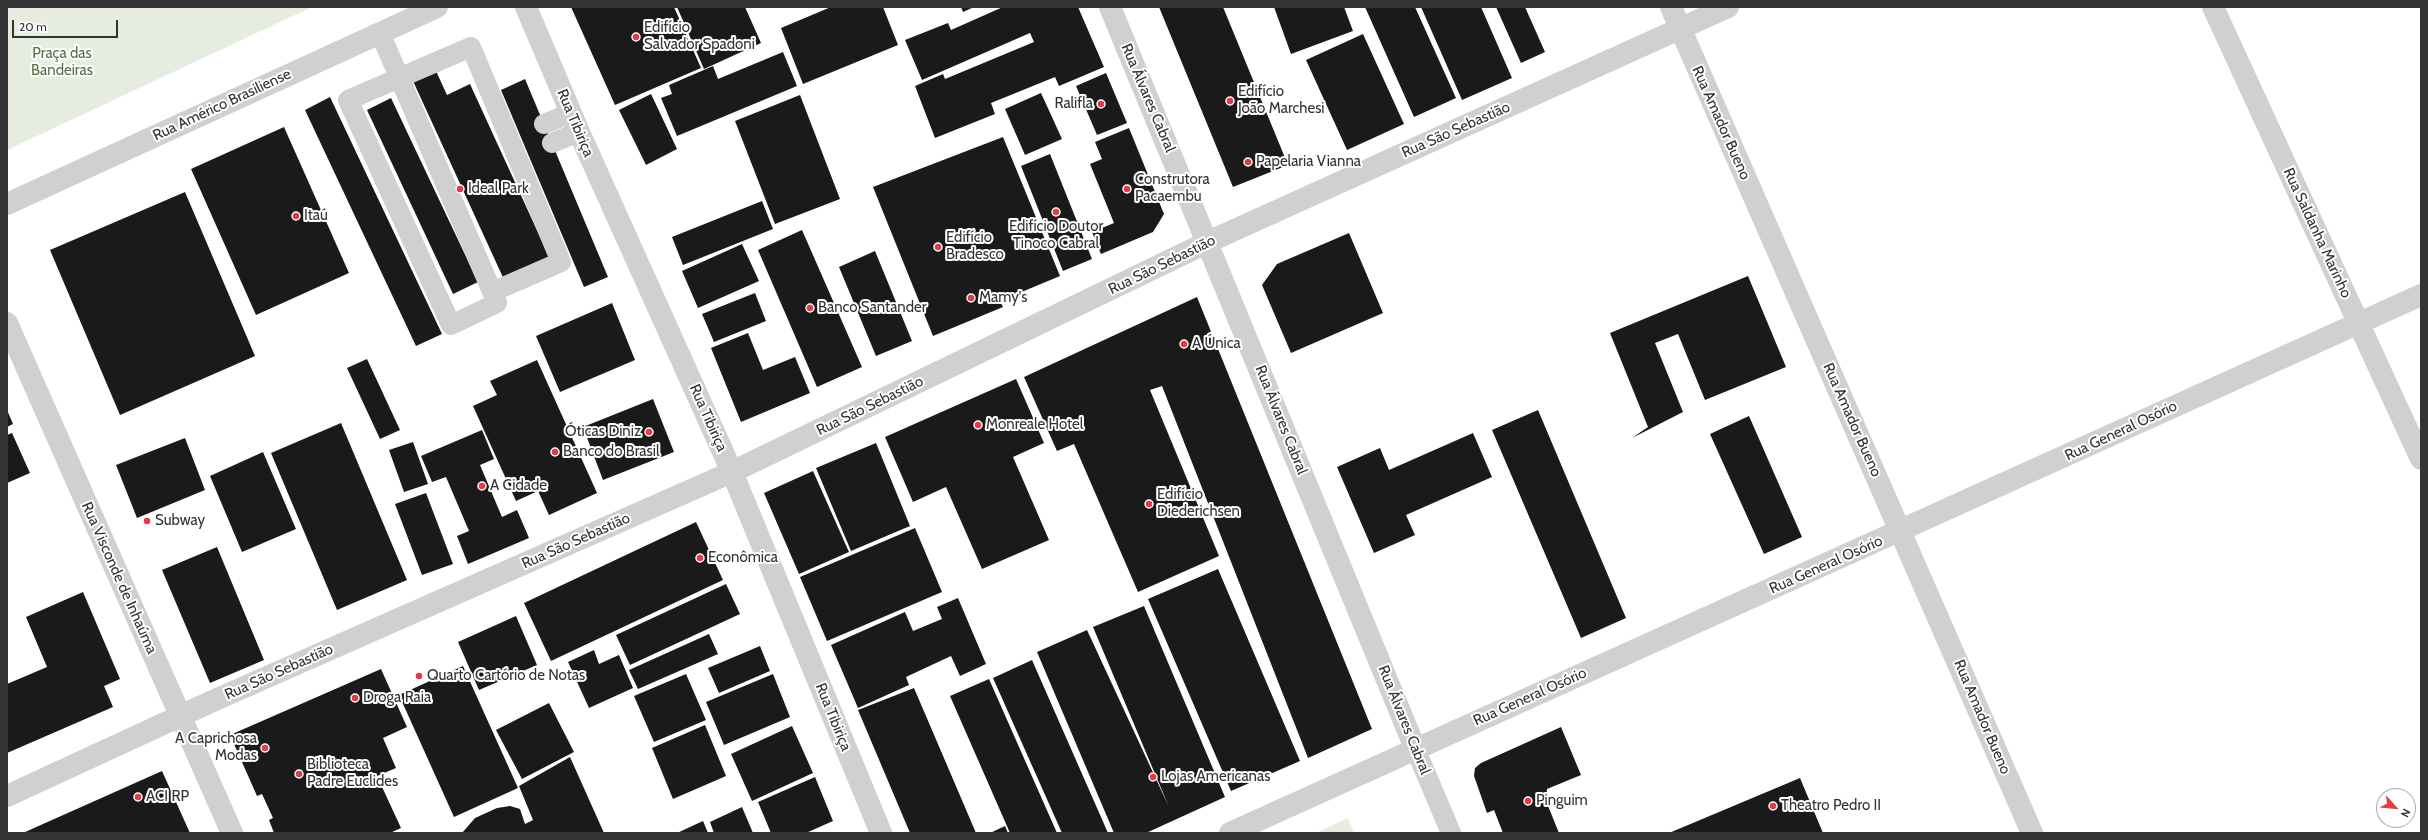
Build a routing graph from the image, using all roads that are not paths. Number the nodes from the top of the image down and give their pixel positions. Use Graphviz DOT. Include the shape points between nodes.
graph roads {
  1 [pos="437,7"];
  2 [pos="526,7"];
  3 [pos="1110,7"];
  4 [pos="1670,7"];
  5 [pos="1728,7"];
  6 [pos="2213,7"];
  7 [pos="1680,29"];
  8 [pos="380,33"];
  9 [pos="398,77"];
  10 [pos="570,113"];
  11 [pos="544,124"];
  12 [pos="579,132"];
  13 [pos="552,143"];
  14 [pos="7,204"];
  15 [pos="1208,242"];
  16 [pos="492,292"];
  17 [pos="2421,295"];
  18 [pos="2358,322"];
  19 [pos="7,323"];
  20 [pos="2421,459"];
  21 [pos="732,472"];
  22 [pos="1901,531"];
  23 [pos="180,716"];
  24 [pos="1415,748"];
  25 [pos="7,796"];
  26 [pos="232,833"];
  27 [pos="881,833"];
  28 [pos="1230,833"];
  29 [pos="1451,833"];
  30 [pos="2032,833"];
  1 -- 8 [label="street, Rua Américo Brasiliense"];
  2 -- 10 [label="street, Rua Tibiriça"];
  3 -- 15 [label="street, Rua Álvares Cabral"];
  4 -- 7 [label="street, Rua Amador Bueno"];
  5 -- 7 [label="street, Rua São Sebastião"];
  6 -- 18 [label="street, Rua Saldanha Marinho"];
  7 -- 15 [label="street, Rua São Sebastião"];
  7 -- 22 [label="street, Rua Amador Bueno"];
  8 -- 9 [label="lane"];
  8 -- 14 [label="street, Rua Américo Brasiliense"];
  9 -- 16 [label="lane"];
  9 -- 16 [label="lane" via="348,100 451,325 497,303"];
  9 -- 16 [label="lane" via="471,47 519,145 561,262"];
  10 -- 11 [label="lane"];
  10 -- 12 [label="street, Rua Tibiriça"];
  12 -- 13 [label="lane"];
  12 -- 21 [label="street, Rua Tibiriça"];
  15 -- 21 [label="street, Rua São Sebastião"];
  15 -- 24 [label="street, Rua Álvares Cabral"];
  17 -- 18 [label="street, Rua General Osório"];
  18 -- 20 [label="street, Rua Saldanha Marinho"];
  18 -- 22 [label="street, Rua General Osório"];
  19 -- 23 [label="street, Rua Visconde de Inhaúma"];
  21 -- 23 [label="street, Rua São Sebastião"];
  21 -- 27 [label="street, Rua Tibiriça"];
  22 -- 24 [label="street, Rua General Osório"];
  22 -- 30 [label="street, Rua Amador Bueno"];
  23 -- 25 [label="street, Rua São Sebastião"];
  23 -- 26 [label="street, Rua Visconde de Inhaúma"];
  24 -- 28 [label="street, Rua General Osório"];
  24 -- 29 [label="lane, Rua Álvares Cabral"];
}
